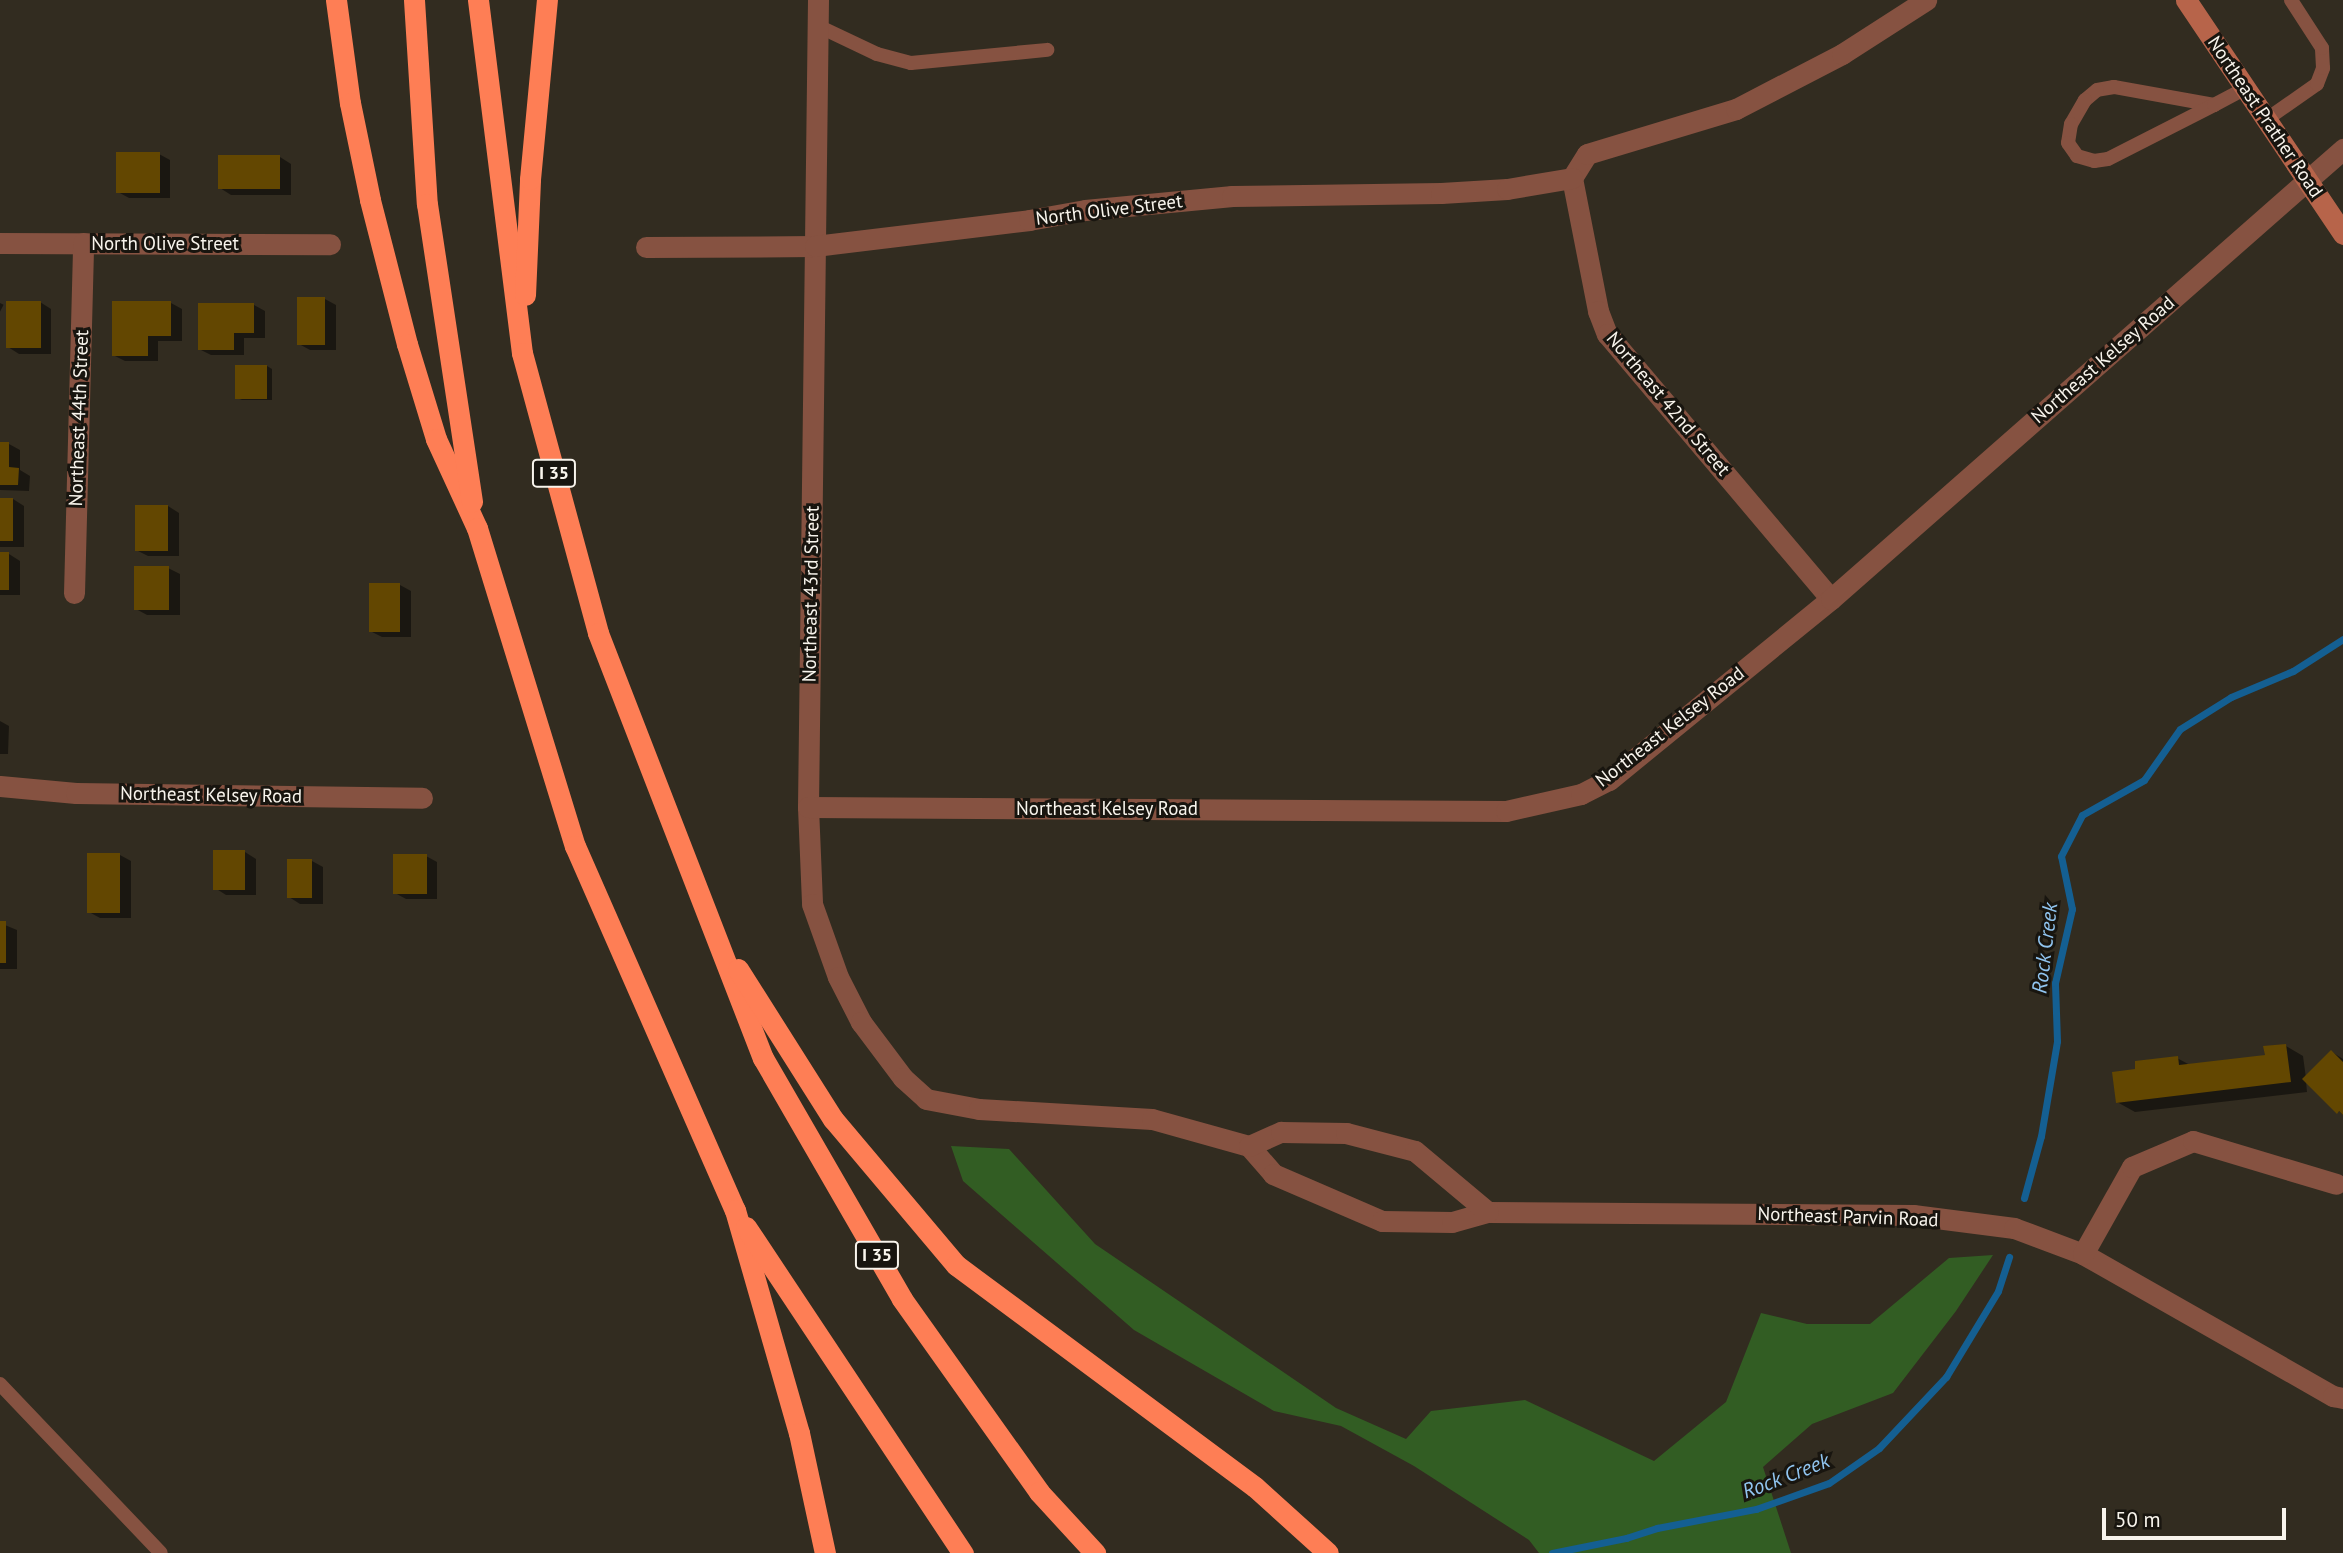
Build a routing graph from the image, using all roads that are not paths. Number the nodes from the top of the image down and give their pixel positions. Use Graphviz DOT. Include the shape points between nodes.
graph roads {
  1 [pos="336,0"];
  2 [pos="414,0"];
  3 [pos="478,0"];
  4 [pos="547,0"];
  5 [pos="818,0"];
  6 [pos="1926,0"];
  7 [pos="2291,0"];
  8 [pos="2193,3"];
  9 [pos="818,26"];
  10 [pos="1047,50"];
  11 [pos="2246,89"];
  12 [pos="2214,105"];
  13 [pos="2267,119"];
  14 [pos="2343,149"];
  15 [pos="1572,178"];
  16 [pos="2308,180"];
  17 [pos="2343,234"];
  18 [pos="0,243"];
  19 [pos="83,243"];
  20 [pos="330,244"];
  21 [pos="815,246"];
  22 [pos="646,247"];
  23 [pos="522,353"];
  24 [pos="477,528"];
  25 [pos="74,593"];
  26 [pos="1831,599"];
  27 [pos="0,786"];
  28 [pos="422,798"];
  29 [pos="808,807"];
  30 [pos="711,925"];
  31 [pos="1249,1146"];
  32 [pos="2336,1184"];
  33 [pos="735,1210"];
  34 [pos="1488,1212"];
  35 [pos="2083,1254"];
  36 [pos="0,1384"];
  37 [pos="2340,1394"];
  38 [pos="161,1553"];
  39 [pos="825,1553"];
  40 [pos="963,1553"];
  41 [pos="1095,1553"];
  42 [pos="1328,1553"];
  1 -- 24 [label="highway" via="350,103 407,344 436,439"];
  2 -- 24 [label="highway" via="427,204"];
  3 -- 23 [label="highway, I 35"];
  4 -- 23 [label="highway" via="530,179"];
  5 -- 9 [label="street, Northeast 43rd Street"];
  6 -- 15 [label="street" via="1842,54 1736,109 1587,154"];
  7 -- 13 [label="lane" via="2322,48 2323,68 2317,84"];
  8 -- 11 [label="main road, Northeast Prather Road"];
  9 -- 10 [label="lane" via="877,54 911,63"];
  9 -- 21 [label="street, Northeast 43rd Street"];
  11 -- 12 [label="lane"];
  11 -- 13 [label="main road, Northeast Prather Road"];
  12 -- 12 [label="lane" via="2108,159 2077,156 2068,143 2071,124 2096,90 2114,87"];
  13 -- 16 [label="main road, Northeast Prather Road"];
  14 -- 16 [label="street, Northeast Kelsey Road"];
  15 -- 21 [label="street, North Olive Street" via="1454,192 1232,196 1085,210"];
  15 -- 26 [label="street, Northeast 42nd Street" via="1598,311 1607,334"];
  16 -- 17 [label="main road, Northeast Prather Road"];
  16 -- 26 [label="street, Northeast Kelsey Road"];
  18 -- 19 [label="street, North Olive Street"];
  19 -- 20 [label="street, North Olive Street"];
  19 -- 25 [label="street, Northeast 44th Street"];
  21 -- 22 [label="street, North Olive Street"];
  21 -- 29 [label="street, Northeast 43rd Street"];
  23 -- 30 [label="highway, I 35" via="598,633"];
  24 -- 33 [label="highway" via="575,846"];
  26 -- 29 [label="street, Northeast Kelsey Road" via="1609,780 1554,802 1506,811"];
  27 -- 28 [label="street, Northeast Kelsey Road" via="76,793"];
  29 -- 31 [label="street, Northeast 43rd Street" via="812,904 838,977 861,1022 903,1078 926,1099 979,1109 1152,1119"];
  30 -- 41 [label="highway, I 35" via="763,1058 902,1299 1039,1493"];
  30 -- 42 [label="highway" via="833,1119 956,1265 1204,1447"];
  31 -- 34 [label="street, Northeast Parvin Road" via="1273,1174 1382,1221 1452,1222"];
  31 -- 34 [label="street" via="1281,1132 1346,1133 1415,1151"];
  32 -- 35 [label="street" via="2193,1141 2132,1167"];
  33 -- 39 [label="highway" via="799,1433"];
  33 -- 40 [label="highway"];
  34 -- 35 [label="street, Northeast Parvin Road" via="1913,1215 2014,1228"];
  35 -- 37 [label="street, Northeast Parvin Road"];
  36 -- 38 [label="lane"];
}
